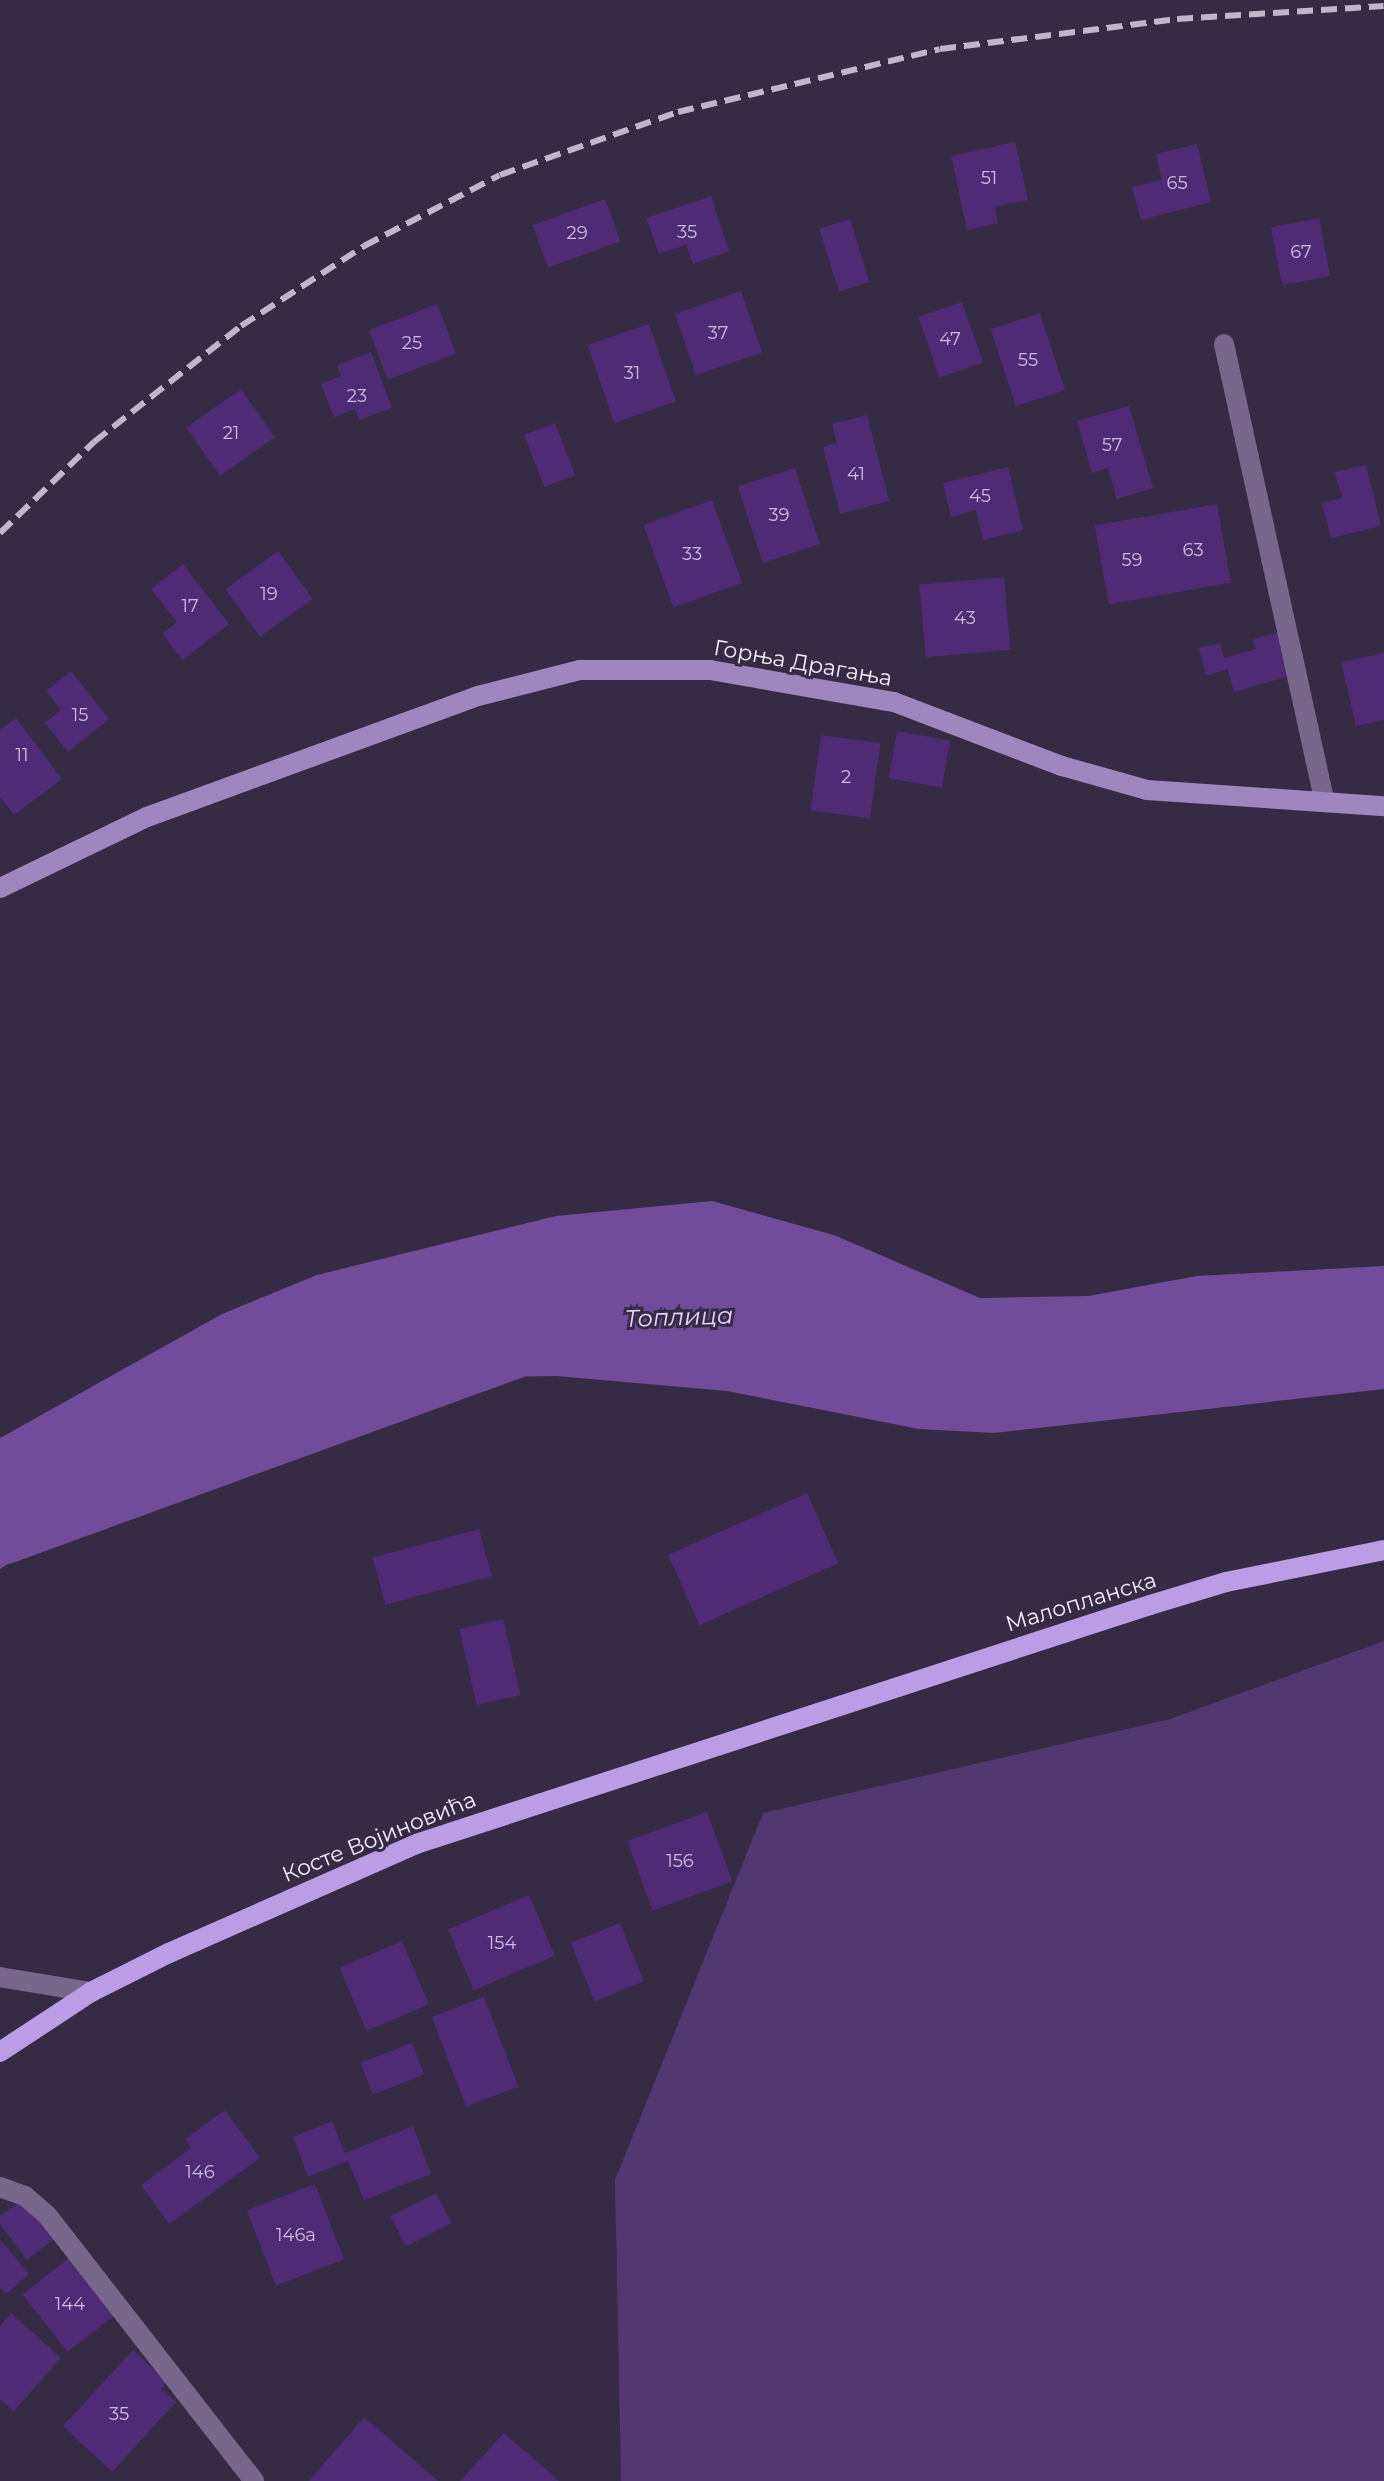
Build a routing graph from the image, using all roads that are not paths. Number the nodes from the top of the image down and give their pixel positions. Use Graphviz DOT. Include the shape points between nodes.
graph roads {
  1 [pos="1224,344"];
  2 [pos="1325,802"];
  3 [pos="1384,806"];
  4 [pos="0,888"];
  5 [pos="1384,1550"];
  6 [pos="799,1721"];
  7 [pos="0,1977"];
  8 [pos="91,1992"];
  9 [pos="0,2052"];
  10 [pos="0,2187"];
  11 [pos="254,2481"];
  1 -- 2 [label="street"];
  2 -- 3 [label="street, Горња Драгања"];
  2 -- 4 [label="street, Горња Драгања" via="1147,790 1062,766 894,702 710,670 580,670 478,696 147,817"];
  5 -- 6 [label="main road, Малопланска" via="1226,1582"];
  6 -- 8 [label="main road, Косте Војиновића" via="416,1844"];
  7 -- 8 [label="street"];
  8 -- 9 [label="main road, Косте Војиновића"];
  10 -- 11 [label="street" via="25,2196 47,2215"];
}
